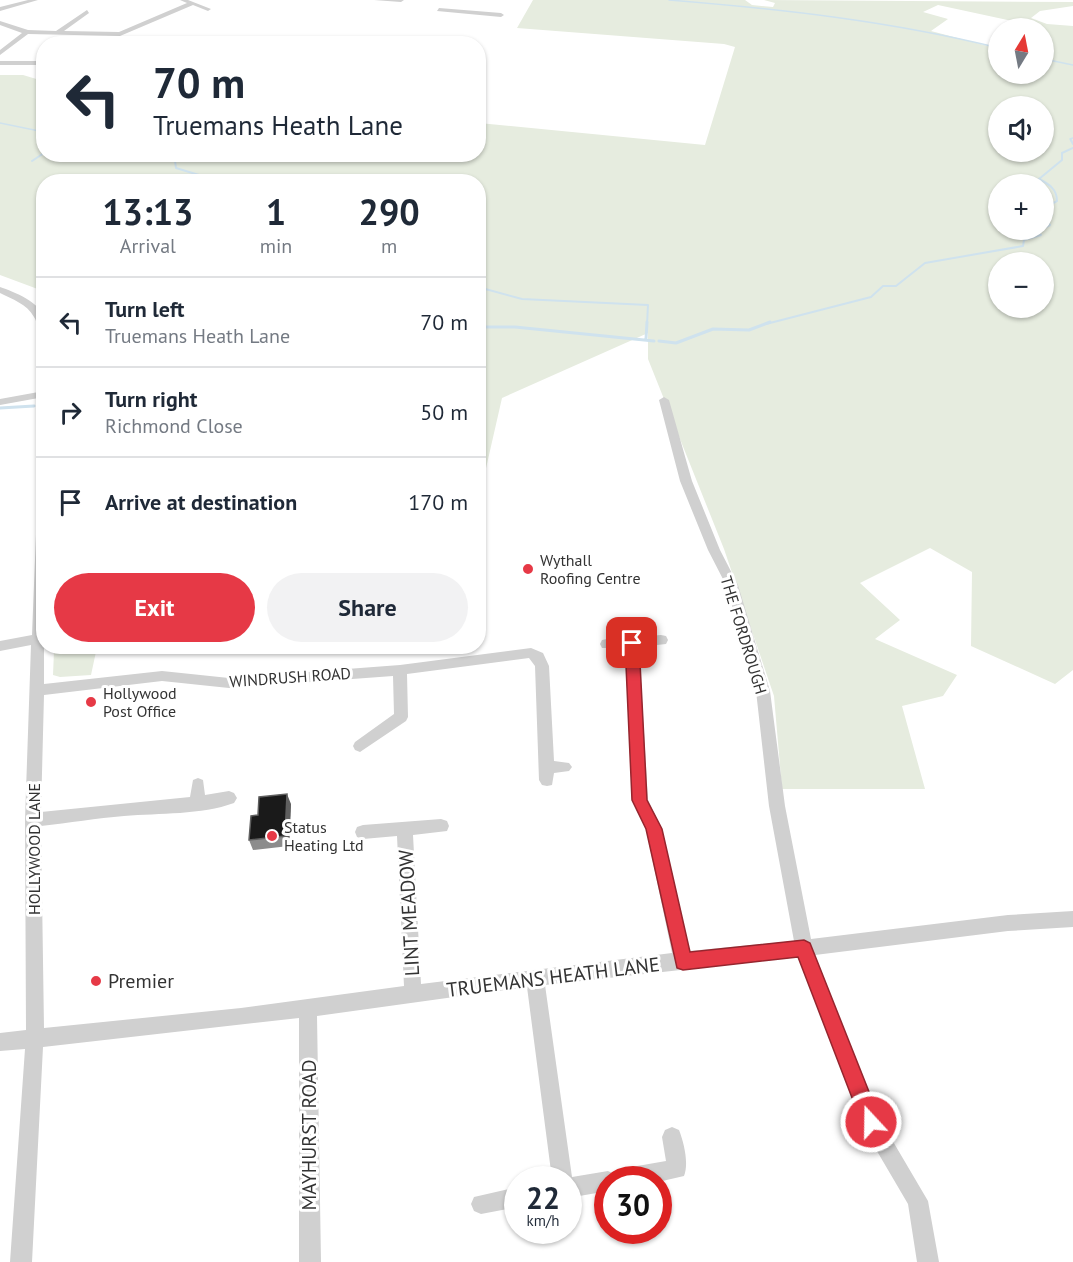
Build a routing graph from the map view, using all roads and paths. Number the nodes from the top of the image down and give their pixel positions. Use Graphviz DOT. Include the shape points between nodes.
graph roads {
  1 [pos="13,0"];
  2 [pos="35,0"];
  3 [pos="183,0"];
  4 [pos="377,0"];
  5 [pos="401,0"];
  6 [pos="0,4"];
  7 [pos="190,4"];
  8 [pos="477,6"];
  9 [pos="0,9"];
  10 [pos="208,9"];
  11 [pos="439,10"];
  12 [pos="96,13"];
  13 [pos="472,13"];
  14 [pos="501,15"];
  15 [pos="0,23"];
  16 [pos="27,32"];
  17 [pos="58,32"];
  18 [pos="0,53"];
  19 [pos="0,63"];
  20 [pos="36,63"];
  21 [pos="0,290"];
  22 [pos="36,310"];
  23 [pos="36,395"];
  24 [pos="664,400"];
  25 [pos="0,402"];
  26 [pos="36,639"];
  27 [pos="661,640"];
  28 [pos="632,643"];
  29 [pos="607,644"];
  30 [pos="0,646"];
  31 [pos="38,654"];
  32 [pos="400,670"];
  33 [pos="38,690"];
  34 [pos="360,747"];
  35 [pos="564,767"];
  36 [pos="198,785"];
  37 [pos="229,798"];
  38 [pos="197,804"];
  39 [pos="33,820"];
  40 [pos="441,826"];
  41 [pos="405,830"];
  42 [pos="363,832"];
  43 [pos="1073,918"];
  44 [pos="804,948"];
  45 [pos="683,962"];
  46 [pos="535,979"];
  47 [pos="413,995"];
  48 [pos="308,1009"];
  49 [pos="33,1038"];
  50 [pos="0,1042"];
  51 [pos="672,1137"];
  52 [pos="560,1166"];
  53 [pos="672,1170"];
  54 [pos="504,1200"];
  55 [pos="481,1204"];
  56 [pos="21,1262"];
  57 [pos="310,1262"];
  58 [pos="928,1262"];
  1 -- 6 [label="street"];
  2 -- 9 [label="street"];
  3 -- 7 [label="street"];
  4 -- 5 [label="street"];
  7 -- 10 [label="street"];
  7 -- 17 [label="street" via="123,33"];
  8 -- 13 [label="street"];
  11 -- 13 [label="street"];
  12 -- 17 [label="street" via="84,12"];
  13 -- 14 [label="street"];
  15 -- 16 [label="street"];
  16 -- 17 [label="street"];
  16 -- 18 [label="street"];
  19 -- 20 [label="street"];
  21 -- 22 [label="street"];
  23 -- 25 [label="street"];
  24 -- 44 [label="street, THE FORDROUGH" via="686,481 732,585 763,691 777,806"];
  26 -- 30 [label="street"];
  27 -- 28 [label="street"];
  28 -- 29 [label="street"];
  28 -- 45 [label="street" via="640,800 654,829"];
  31 -- 33 [label="street, HOLLYWOOD LANE"];
  32 -- 33 [label="street, WINDRUSH ROAD" via="229,682 162,676"];
  32 -- 34 [label="street" via="400,717"];
  32 -- 35 [label="street, WINDRUSH ROAD" via="531,653 538,657 542,666 547,774"];
  33 -- 39 [label="street, HOLLYWOOD LANE"];
  36 -- 38 [label="street"];
  37 -- 38 [label="street"];
  38 -- 39 [label="street"];
  39 -- 49 [label="street, HOLLYWOOD LANE"];
  40 -- 41 [label="street, LINT MEADOW"];
  41 -- 42 [label="street, LINT MEADOW"];
  41 -- 47 [label="street, LINT MEADOW"];
  43 -- 44 [label="street, TRUEMANS HEATH LANE" via="1008,922"];
  44 -- 45 [label="street, TRUEMANS HEATH LANE"];
  44 -- 58 [label="street, THE FORDROUGH" via="871,1122 918,1201"];
  45 -- 46 [label="street, TRUEMANS HEATH LANE"];
  46 -- 47 [label="street, TRUEMANS HEATH LANE"];
  46 -- 52 [label="street"];
  47 -- 48 [label="street, TRUEMANS HEATH LANE"];
  48 -- 49 [label="street, TRUEMANS HEATH LANE"];
  48 -- 57 [label="street, MAYHURST ROAD"];
  49 -- 50 [label="street, TRUEMANS HEATH LANE"];
  49 -- 56 [label="street, HOLLYWOOD LANE"];
  51 -- 53 [label="street" via="677,1169"];
  54 -- 55 [label="street"];
}
